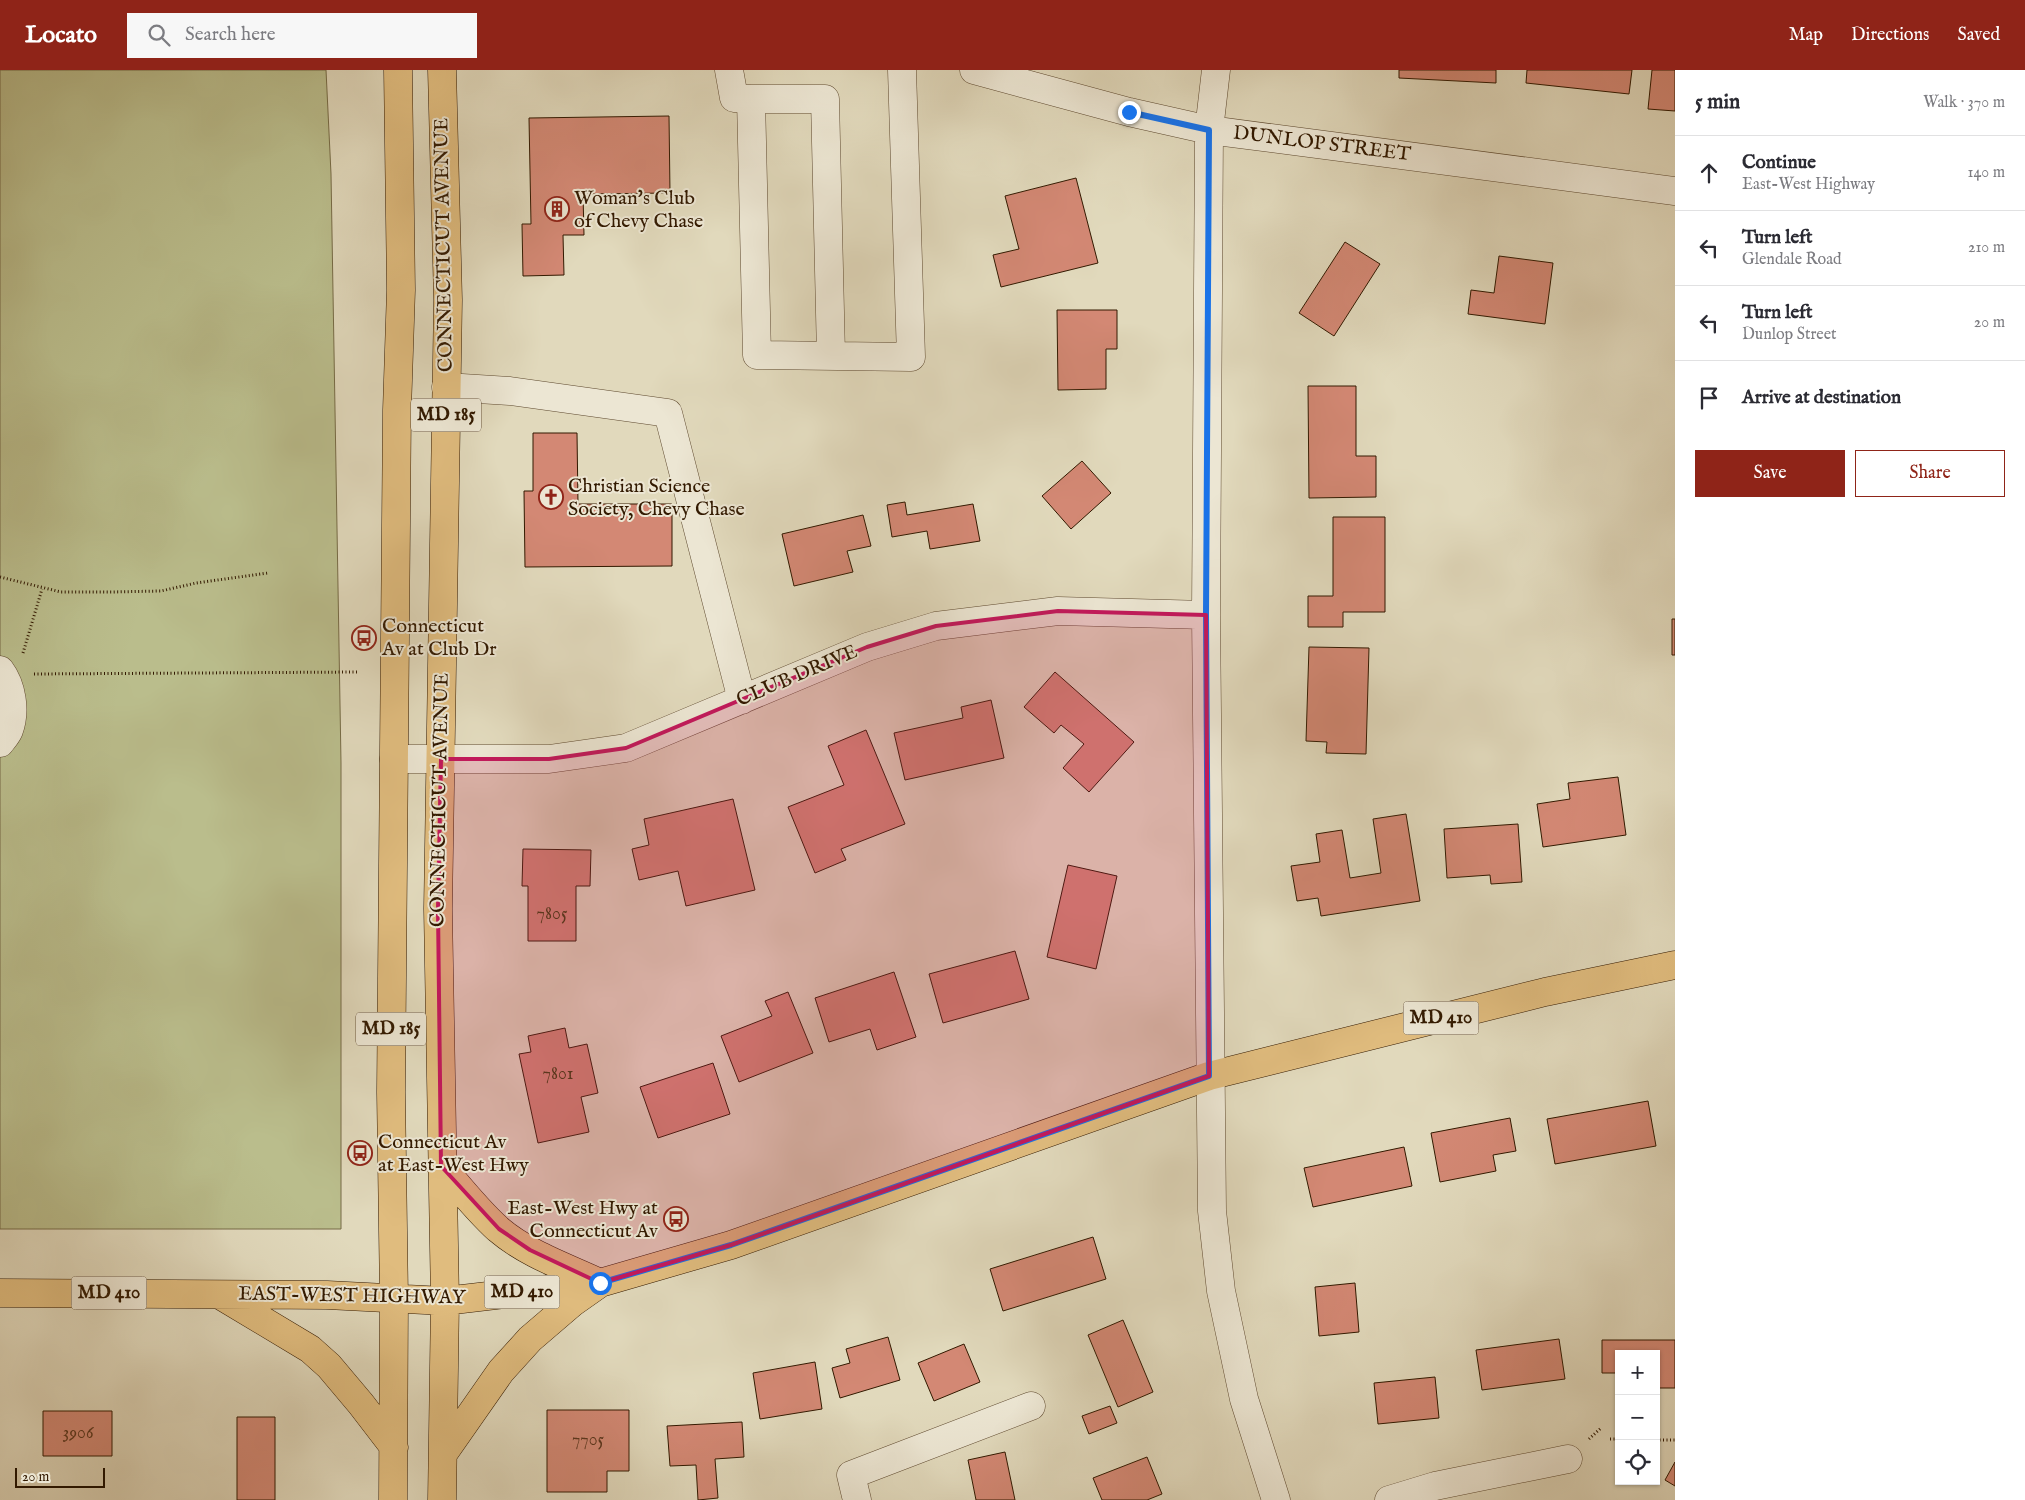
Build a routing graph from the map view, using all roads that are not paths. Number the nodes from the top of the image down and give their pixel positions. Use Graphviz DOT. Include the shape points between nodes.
graph roads {
  1 [pos="398,70"];
  2 [pos="442,70"];
  3 [pos="729,70"];
  4 [pos="902,70"];
  5 [pos="974,70"];
  6 [pos="1216,70"];
  7 [pos="751,99"];
  8 [pos="1209,130"];
  9 [pos="1675,190"];
  10 [pos="831,355"];
  11 [pos="446,387"];
  12 [pos="1206,615"];
  13 [pos="11,663"];
  14 [pos="742,700"];
  15 [pos="0,743"];
  16 [pos="394,760"];
  17 [pos="441,760"];
  18 [pos="1675,965"];
  19 [pos="1209,1076"];
  20 [pos="441,1166"];
  21 [pos="600,1283"];
  22 [pos="0,1293"];
  23 [pos="218,1294"];
  24 [pos="394,1298"];
  25 [pos="445,1301"];
  26 [pos="1031,1406"];
  27 [pos="394,1446"];
  28 [pos="443,1454"];
  29 [pos="1568,1458"];
  30 [pos="393,1500"];
  31 [pos="442,1500"];
  32 [pos="857,1500"];
  33 [pos="1276,1500"];
  34 [pos="1389,1500"];
  1 -- 16 [label="main road, MD 185" via="401,290"];
  2 -- 11 [label="main road, CONNECTICUT AVENUE / MD 185" via="448,300"];
  3 -- 7 [label="street" via="734,98"];
  4 -- 10 [label="street" via="911,357"];
  5 -- 8 [label="street, DUNLOP STREET"];
  6 -- 8 [label="street"];
  7 -- 10 [label="street" via="826,99"];
  7 -- 10 [label="street" via="756,355"];
  8 -- 9 [label="street, DUNLOP STREET"];
  8 -- 12 [label="street"];
  11 -- 14 [label="street" via="510,391 668,413"];
  11 -- 17 [label="main road, CONNECTICUT AVENUE / MD 185"];
  12 -- 14 [label="street, CLUB DRIVE" via="1058,611 936,626 867,647"];
  12 -- 19 [label="street"];
  13 -- 15 [label="street" via="7,679 14,710 9,732"];
  14 -- 17 [label="street, CLUB DRIVE" via="626,748 549,760"];
  16 -- 17 [label="street, CLUB DRIVE"];
  16 -- 24 [label="main road, MD 185" via="391,1092"];
  17 -- 20 [label="main road, CONNECTICUT AVENUE / MD 185" via="438,909"];
  18 -- 19 [label="main road, EAST-WEST HIGHWAY / MD 410" via="1545,992"];
  19 -- 21 [label="main road, EAST-WEST HIGHWAY / MD 410" via="731,1245"];
  19 -- 33 [label="street" via="1212,1210 1221,1291 1244,1399"];
  20 -- 21 [label="main road" via="499,1230 530,1250"];
  20 -- 25 [label="main road, CONNECTICUT AVENUE / MD 185"];
  21 -- 25 [label="main road, EAST-WEST HIGHWAY / MD 410"];
  21 -- 28 [label="main road" via="530,1339 501,1371"];
  22 -- 23 [label="main road, EAST-WEST HIGHWAY / MD 410"];
  23 -- 24 [label="main road, EAST-WEST HIGHWAY / MD 410"];
  23 -- 27 [label="main road" via="310,1349 329,1366"];
  24 -- 25 [label="main road, EAST-WEST HIGHWAY / MD 410"];
  24 -- 27 [label="main road, MD 185"];
  25 -- 28 [label="main road, CONNECTICUT AVENUE / MD 185"];
  26 -- 32 [label="street" via="851,1476"];
  27 -- 30 [label="main road, MD 185"];
  28 -- 31 [label="main road, CONNECTICUT AVENUE / MD 185"];
  29 -- 34 [label="street" via="1435,1486"];
}
